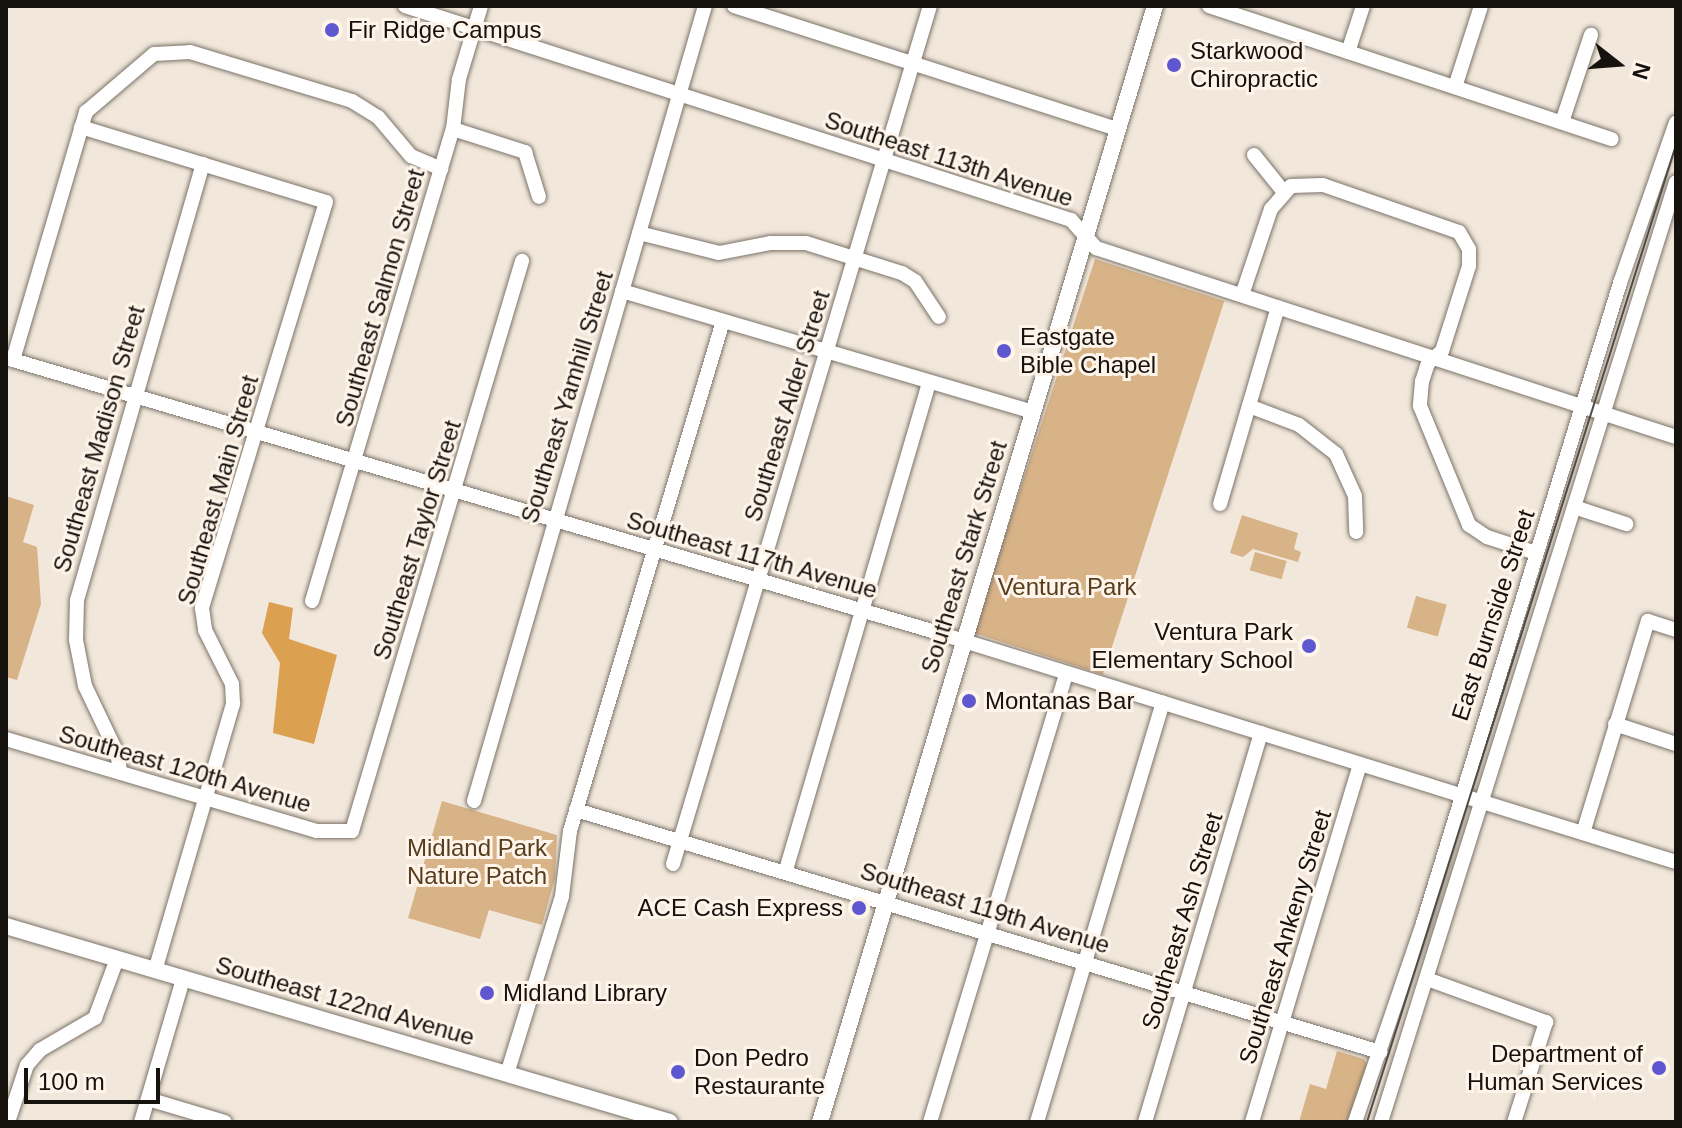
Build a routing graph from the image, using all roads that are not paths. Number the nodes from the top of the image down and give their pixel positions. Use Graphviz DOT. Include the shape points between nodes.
graph roads {
  1 [pos="405,6"];
  2 [pos="481,6"];
  3 [pos="705,6"];
  4 [pos="734,6"];
  5 [pos="930,6"];
  6 [pos="1155,6"];
  7 [pos="1209,6"];
  8 [pos="1363,6"];
  9 [pos="1481,6"];
  10 [pos="474,28"];
  11 [pos="1591,35"];
  12 [pos="1348,52"];
  13 [pos="912,64"];
  14 [pos="1455,87"];
  15 [pos="679,94"];
  16 [pos="1562,122"];
  17 [pos="1676,122"];
  18 [pos="81,127"];
  19 [pos="453,129"];
  20 [pos="1116,129"];
  21 [pos="1612,139"];
  22 [pos="1254,155"];
  23 [pos="884,160"];
  24 [pos="203,164"];
  25 [pos="441,169"];
  26 [pos="1676,182"];
  27 [pos="1283,191"];
  28 [pos="539,197"];
  29 [pos="639,233"];
  30 [pos="1084,234"];
  31 [pos="855,257"];
  32 [pos="522,261"];
  33 [pos="622,291"];
  34 [pos="1242,295"];
  35 [pos="1278,307"];
  36 [pos="939,317"];
  37 [pos="723,321"];
  38 [pos="826,352"];
  39 [pos="1434,358"];
  40 [pos="10,359"];
  41 [pos="929,383"];
  42 [pos="135,396"];
  43 [pos="1249,406"];
  44 [pos="1582,406"];
  45 [pos="1032,412"];
  46 [pos="1607,414"];
  47 [pos="256,432"];
  48 [pos="1676,437"];
  49 [pos="355,461"];
  50 [pos="455,491"];
  51 [pos="1220,504"];
  52 [pos="1577,508"];
  53 [pos="555,519"];
  54 [pos="1626,524"];
  55 [pos="1356,532"];
  56 [pos="656,549"];
  57 [pos="1536,553"];
  58 [pos="759,580"];
  59 [pos="312,601"];
  60 [pos="863,610"];
  61 [pos="1676,630"];
  62 [pos="964,640"];
  63 [pos="1066,673"];
  64 [pos="1163,703"];
  65 [pos="1615,724"];
  66 [pos="1261,733"];
  67 [pos="6,739"];
  68 [pos="1676,744"];
  69 [pos="1360,764"];
  70 [pos="120,771"];
  71 [pos="1460,795"];
  72 [pos="207,797"];
  73 [pos="474,801"];
  74 [pos="1484,802"];
  75 [pos="576,810"];
  76 [pos="352,831"];
  77 [pos="1583,833"];
  78 [pos="680,840"];
  79 [pos="1676,862"];
  80 [pos="673,864"];
  81 [pos="786,870"];
  82 [pos="886,900"];
  83 [pos="6,926"];
  84 [pos="987,931"];
  85 [pos="117,959"];
  86 [pos="1085,962"];
  87 [pos="155,970"];
  88 [pos="183,979"];
  89 [pos="1427,979"];
  90 [pos="1183,993"];
  91 [pos="1282,1023"];
  92 [pos="1380,1052"];
  93 [pos="507,1074"];
  94 [pos="148,1099"];
  95 [pos="8,1122"];
  96 [pos="141,1122"];
  97 [pos="225,1122"];
  98 [pos="670,1122"];
  99 [pos="820,1122"];
  100 [pos="930,1122"];
  101 [pos="1037,1122"];
  102 [pos="1145,1122"];
  103 [pos="1252,1122"];
  104 [pos="1355,1122"];
  105 [pos="1381,1122"];
  106 [pos="1514,1122"];
  1 -- 10 [label="street, Southeast 113th Avenue"];
  2 -- 10 [label="street, Southeast Salmon Street"];
  3 -- 15 [label="street, Southeast Yamhill Street"];
  4 -- 13 [label="street"];
  5 -- 13 [label="street, Southeast Alder Street"];
  6 -- 20 [label="main road, Southeast Stark Street"];
  7 -- 12 [label="street"];
  8 -- 12 [label="street"];
  9 -- 14 [label="street"];
  10 -- 15 [label="street, Southeast 113th Avenue"];
  10 -- 19 [label="street, Southeast Salmon Street" via="459,79"];
  11 -- 16 [label="street"];
  12 -- 14 [label="street"];
  13 -- 20 [label="street"];
  13 -- 23 [label="street, Southeast Alder Street"];
  14 -- 16 [label="street"];
  15 -- 23 [label="street, Southeast 113th Avenue"];
  15 -- 29 [label="street, Southeast Yamhill Street"];
  16 -- 21 [label="street"];
  17 -- 44 [label="street, East Burnside Street"];
  18 -- 24 [label="street"];
  18 -- 25 [label="street" via="94,102 154,54 190,52 352,101 378,117 411,156"];
  18 -- 40 [label="street"];
  19 -- 25 [label="street, Southeast Salmon Street"];
  19 -- 28 [label="street" via="525,152"];
  20 -- 30 [label="main road, Southeast Stark Street"];
  22 -- 27 [label="street"];
  23 -- 30 [label="street, Southeast 113th Avenue" via="1071,220"];
  23 -- 31 [label="street, Southeast Alder Street"];
  24 -- 42 [label="street, Southeast Madison Street"];
  24 -- 47 [label="street, Southeast Main Street" via="326,202"];
  25 -- 49 [label="street, Southeast Salmon Street"];
  26 -- 46 [label="street, East Burnside Street"];
  27 -- 34 [label="street"];
  27 -- 39 [label="street" via="1308,182 1323,185 1447,224 1465,239 1469,266 1442,351"];
  29 -- 31 [label="street" via="719,253 789,241"];
  29 -- 33 [label="street, Southeast Yamhill Street"];
  30 -- 34 [label="street, Southeast 113th Avenue" via="1096,248"];
  30 -- 45 [label="main road, Southeast Stark Street"];
  31 -- 36 [label="street" via="915,281"];
  31 -- 38 [label="street, Southeast Alder Street"];
  32 -- 50 [label="street, Southeast Taylor Street"];
  33 -- 37 [label="street"];
  33 -- 53 [label="street, Southeast Yamhill Street"];
  34 -- 35 [label="street, Southeast 113th Avenue"];
  35 -- 39 [label="street, Southeast 113th Avenue"];
  35 -- 43 [label="street"];
  37 -- 38 [label="street"];
  37 -- 56 [label="street"];
  38 -- 41 [label="street"];
  38 -- 58 [label="street, Southeast Alder Street"];
  39 -- 44 [label="street, Southeast 113th Avenue"];
  39 -- 57 [label="street" via="1422,381 1420,406 1463,517 1487,537"];
  40 -- 42 [label="street, Southeast 117th Avenue"];
  41 -- 45 [label="street"];
  41 -- 60 [label="street"];
  42 -- 47 [label="street, Southeast 117th Avenue"];
  42 -- 70 [label="street, Southeast Madison Street" via="84,563 76,620 85,686 117,753"];
  43 -- 51 [label="street"];
  43 -- 55 [label="street" via="1299,425 1336,454 1355,496"];
  44 -- 46 [label="street, Southeast 113th Avenue"];
  44 -- 57 [label="street, East Burnside Street"];
  45 -- 62 [label="main road, Southeast Stark Street"];
  46 -- 48 [label="street, Southeast 113th Avenue"];
  46 -- 52 [label="street, East Burnside Street"];
  47 -- 49 [label="street, Southeast 117th Avenue"];
  47 -- 72 [label="street, Southeast Main Street" via="202,608 205,630 232,684 233,704"];
  49 -- 50 [label="street, Southeast 117th Avenue"];
  49 -- 59 [label="street, Southeast Salmon Street"];
  50 -- 53 [label="street, Southeast 117th Avenue"];
  50 -- 76 [label="street, Southeast Taylor Street"];
  52 -- 54 [label="street"];
  52 -- 74 [label="street, East Burnside Street"];
  53 -- 56 [label="street, Southeast 117th Avenue"];
  53 -- 73 [label="street, Southeast Yamhill Street"];
  56 -- 58 [label="street, Southeast 117th Avenue"];
  56 -- 75 [label="street"];
  57 -- 71 [label="street, East Burnside Street"];
  58 -- 60 [label="street, Southeast 117th Avenue"];
  58 -- 78 [label="street, Southeast Alder Street"];
  60 -- 62 [label="street, Southeast 117th Avenue"];
  60 -- 81 [label="street"];
  61 -- 65 [label="street" via="1648,621"];
  62 -- 63 [label="street, Southeast 117th Avenue"];
  62 -- 82 [label="main road, Southeast Stark Street"];
  63 -- 64 [label="street, Southeast 117th Avenue"];
  63 -- 84 [label="street"];
  64 -- 66 [label="street, Southeast 117th Avenue"];
  64 -- 86 [label="street"];
  65 -- 68 [label="street"];
  65 -- 77 [label="street"];
  66 -- 69 [label="street, Southeast 117th Avenue"];
  66 -- 90 [label="street, Southeast Ash Street"];
  67 -- 70 [label="street, Southeast 120th Avenue"];
  69 -- 71 [label="street, Southeast 117th Avenue"];
  69 -- 91 [label="street, Southeast Ankeny Street"];
  70 -- 72 [label="street, Southeast 120th Avenue"];
  71 -- 74 [label="street, Southeast 117th Avenue"];
  71 -- 92 [label="street, East Burnside Street"];
  72 -- 76 [label="street, Southeast 120th Avenue" via="317,831"];
  72 -- 87 [label="street, Southeast Main Street"];
  74 -- 77 [label="street, Southeast 117th Avenue"];
  74 -- 89 [label="street, East Burnside Street"];
  75 -- 78 [label="street, Southeast 119th Avenue"];
  75 -- 93 [label="street" via="562,896"];
  77 -- 79 [label="street, Southeast 117th Avenue"];
  78 -- 80 [label="street, Southeast Alder Street"];
  78 -- 81 [label="street, Southeast 119th Avenue"];
  81 -- 82 [label="street, Southeast 119th Avenue"];
  82 -- 84 [label="street, Southeast 119th Avenue"];
  82 -- 99 [label="main road, Southeast Stark Street"];
  83 -- 85 [label="main road, Southeast 122nd Avenue"];
  84 -- 86 [label="street, Southeast 119th Avenue"];
  84 -- 100 [label="street"];
  85 -- 87 [label="main road, Southeast 122nd Avenue"];
  85 -- 95 [label="street" via="95,1018 40,1050 27,1065"];
  86 -- 90 [label="street, Southeast 119th Avenue"];
  86 -- 101 [label="street"];
  87 -- 88 [label="main road, Southeast 122nd Avenue"];
  88 -- 93 [label="main road, Southeast 122nd Avenue"];
  88 -- 94 [label="street"];
  89 -- 105 [label="street, East Burnside Street"];
  89 -- 106 [label="street" via="1546,1022"];
  90 -- 91 [label="street, Southeast 119th Avenue"];
  90 -- 102 [label="street, Southeast Ash Street"];
  91 -- 92 [label="street, Southeast 119th Avenue"];
  91 -- 103 [label="street, Southeast Ankeny Street"];
  92 -- 104 [label="street, East Burnside Street"];
  93 -- 98 [label="main road, Southeast 122nd Avenue"];
  94 -- 96 [label="street"];
  94 -- 97 [label="street"];
}
